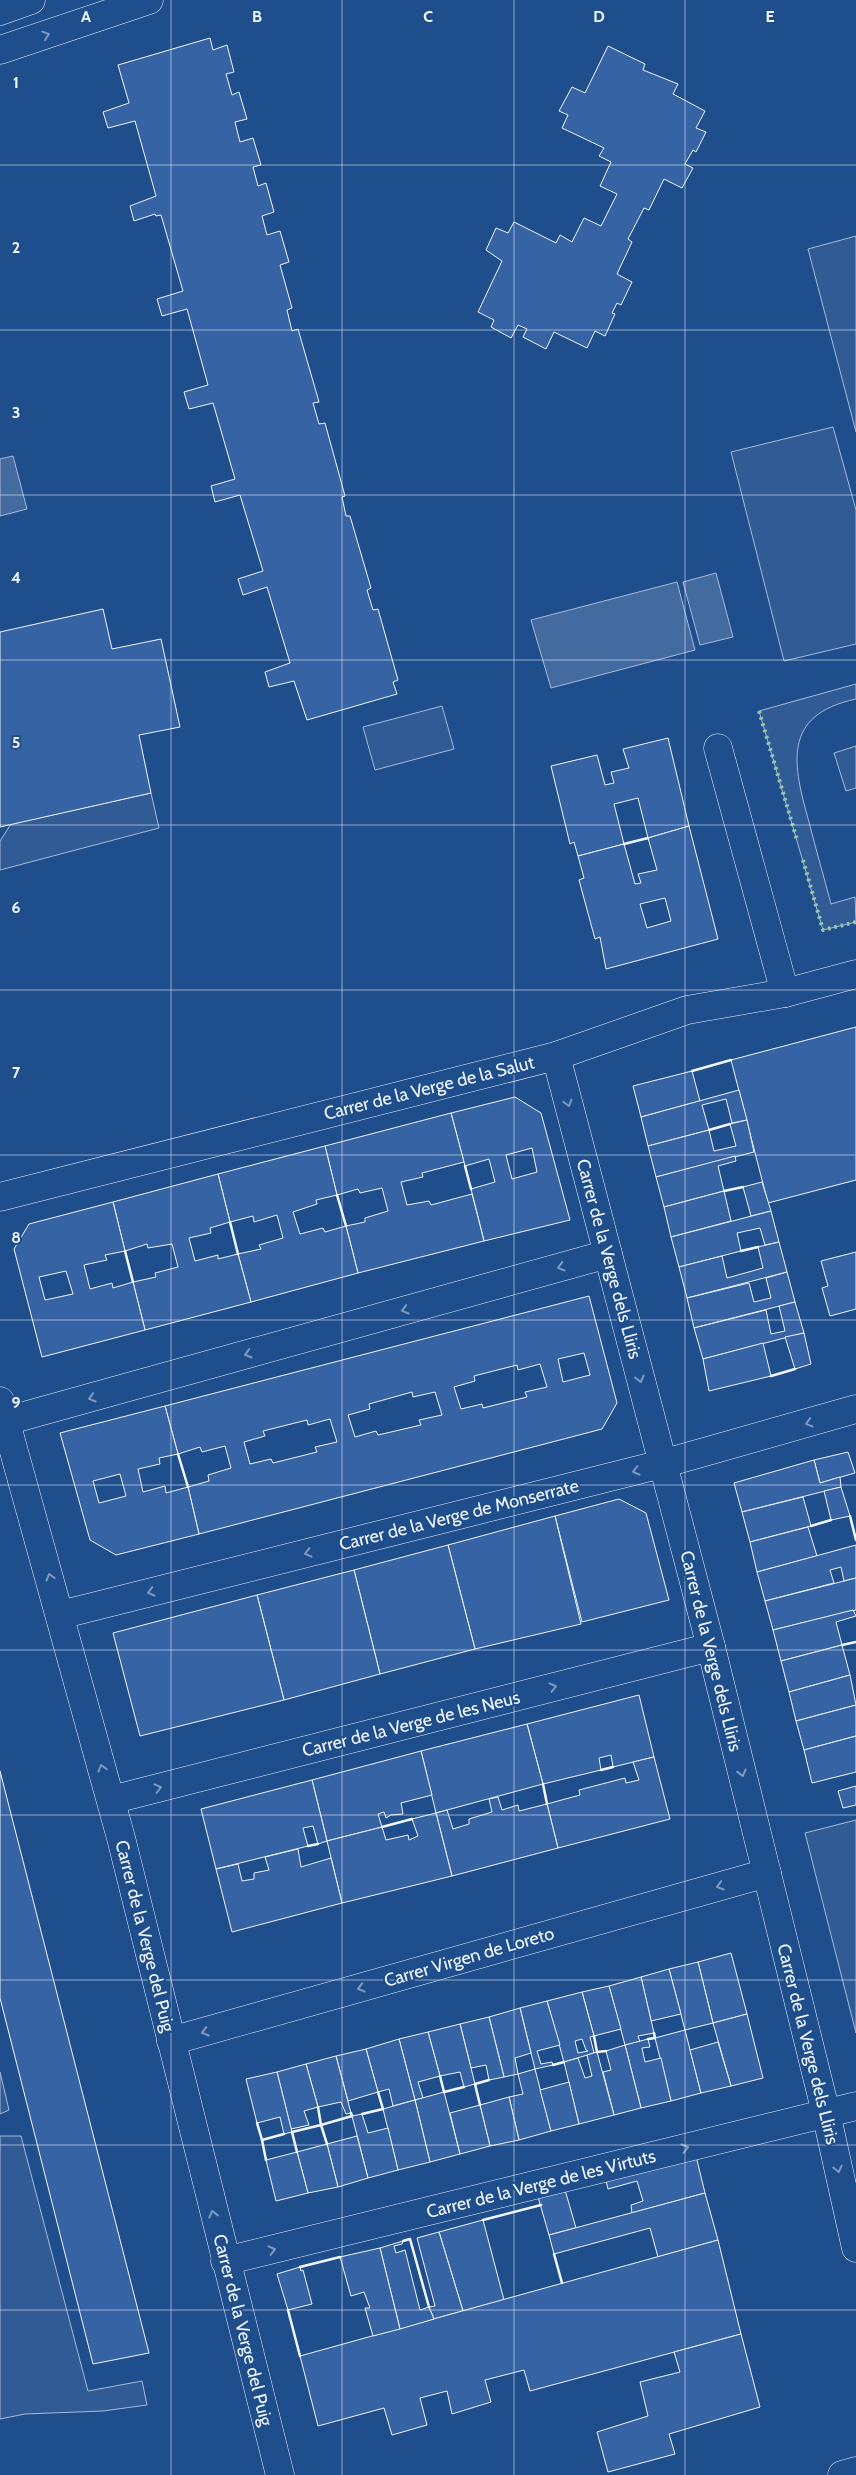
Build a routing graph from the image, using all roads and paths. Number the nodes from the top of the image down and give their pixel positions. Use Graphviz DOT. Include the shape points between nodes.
graph roads {
  1 [pos="31,0"];
  2 [pos="149,0"];
  3 [pos="0,11"];
  4 [pos="0,50"];
  5 [pos="718,748"];
  6 [pos="856,974"];
  7 [pos="785,993"];
  8 [pos="556,1056"];
  9 [pos="0,1197"];
  10 [pos="608,1254"];
  11 [pos="856,1409"];
  12 [pos="2,1416"];
  13 [pos="662,1464"];
  14 [pos="60,1615"];
  15 [pos="711,1647"];
  16 [pos="111,1800"];
  17 [pos="767,1873"];
  18 [pos="170,2041"];
  19 [pos="856,2106"];
  20 [pos="826,2113"];
  21 [pos="856,2248"];
  22 [pos="225,2261"];
  23 [pos="856,2471"];
  24 [pos="280,2475"];
  25 [pos="842,2475"];
  1 -- 3 [label="street"];
  4 -- 2 [label="street, one-way"];
  5 -- 7 [label="street"];
  6 -- 7 [label="street, Carrer de la Verge de la Salut"];
  7 -- 8 [label="street, Carrer de la Verge de la Salut" via="687,1010"];
  8 -- 9 [label="street, Carrer de la Verge de la Salut"];
  8 -- 10 [label="street, Carrer de la Verge dels Lliris, one-way"];
  10 -- 12 [label="street, one-way"];
  10 -- 13 [label="street, Carrer de la Verge dels Lliris, one-way"];
  11 -- 13 [label="street, Carrer de la Verge de Monserrate, one-way"];
  14 -- 12 [label="street, Carrer de la Verge del Puig, one-way"];
  13 -- 14 [label="street, Carrer de la Verge de Monserrate, one-way"];
  13 -- 15 [label="street, Carrer de la Verge dels Lliris"];
  16 -- 14 [label="street, Carrer de la Verge del Puig, one-way"];
  16 -- 15 [label="street, Carrer de la Verge de les Neus, one-way"];
  15 -- 17 [label="street, Carrer de la Verge dels Lliris, one-way"];
  16 -- 18 [label="street, Carrer de la Verge del Puig"];
  17 -- 18 [label="street, Carrer Virgen de Loreto, one-way"];
  17 -- 20 [label="street, Carrer de la Verge dels Lliris"];
  22 -- 18 [label="street, Carrer de la Verge del Puig, one-way"];
  19 -- 20 [label="street, Carrer de la Verge de les Virtuts"];
  20 -- 21 [label="street, Carrer de la Verge dels Lliris, one-way"];
  22 -- 20 [label="street, Carrer de la Verge de les Virtuts, one-way"];
  22 -- 24 [label="street, Carrer de la Verge del Puig"];
  23 -- 25 [label="street"];
}
